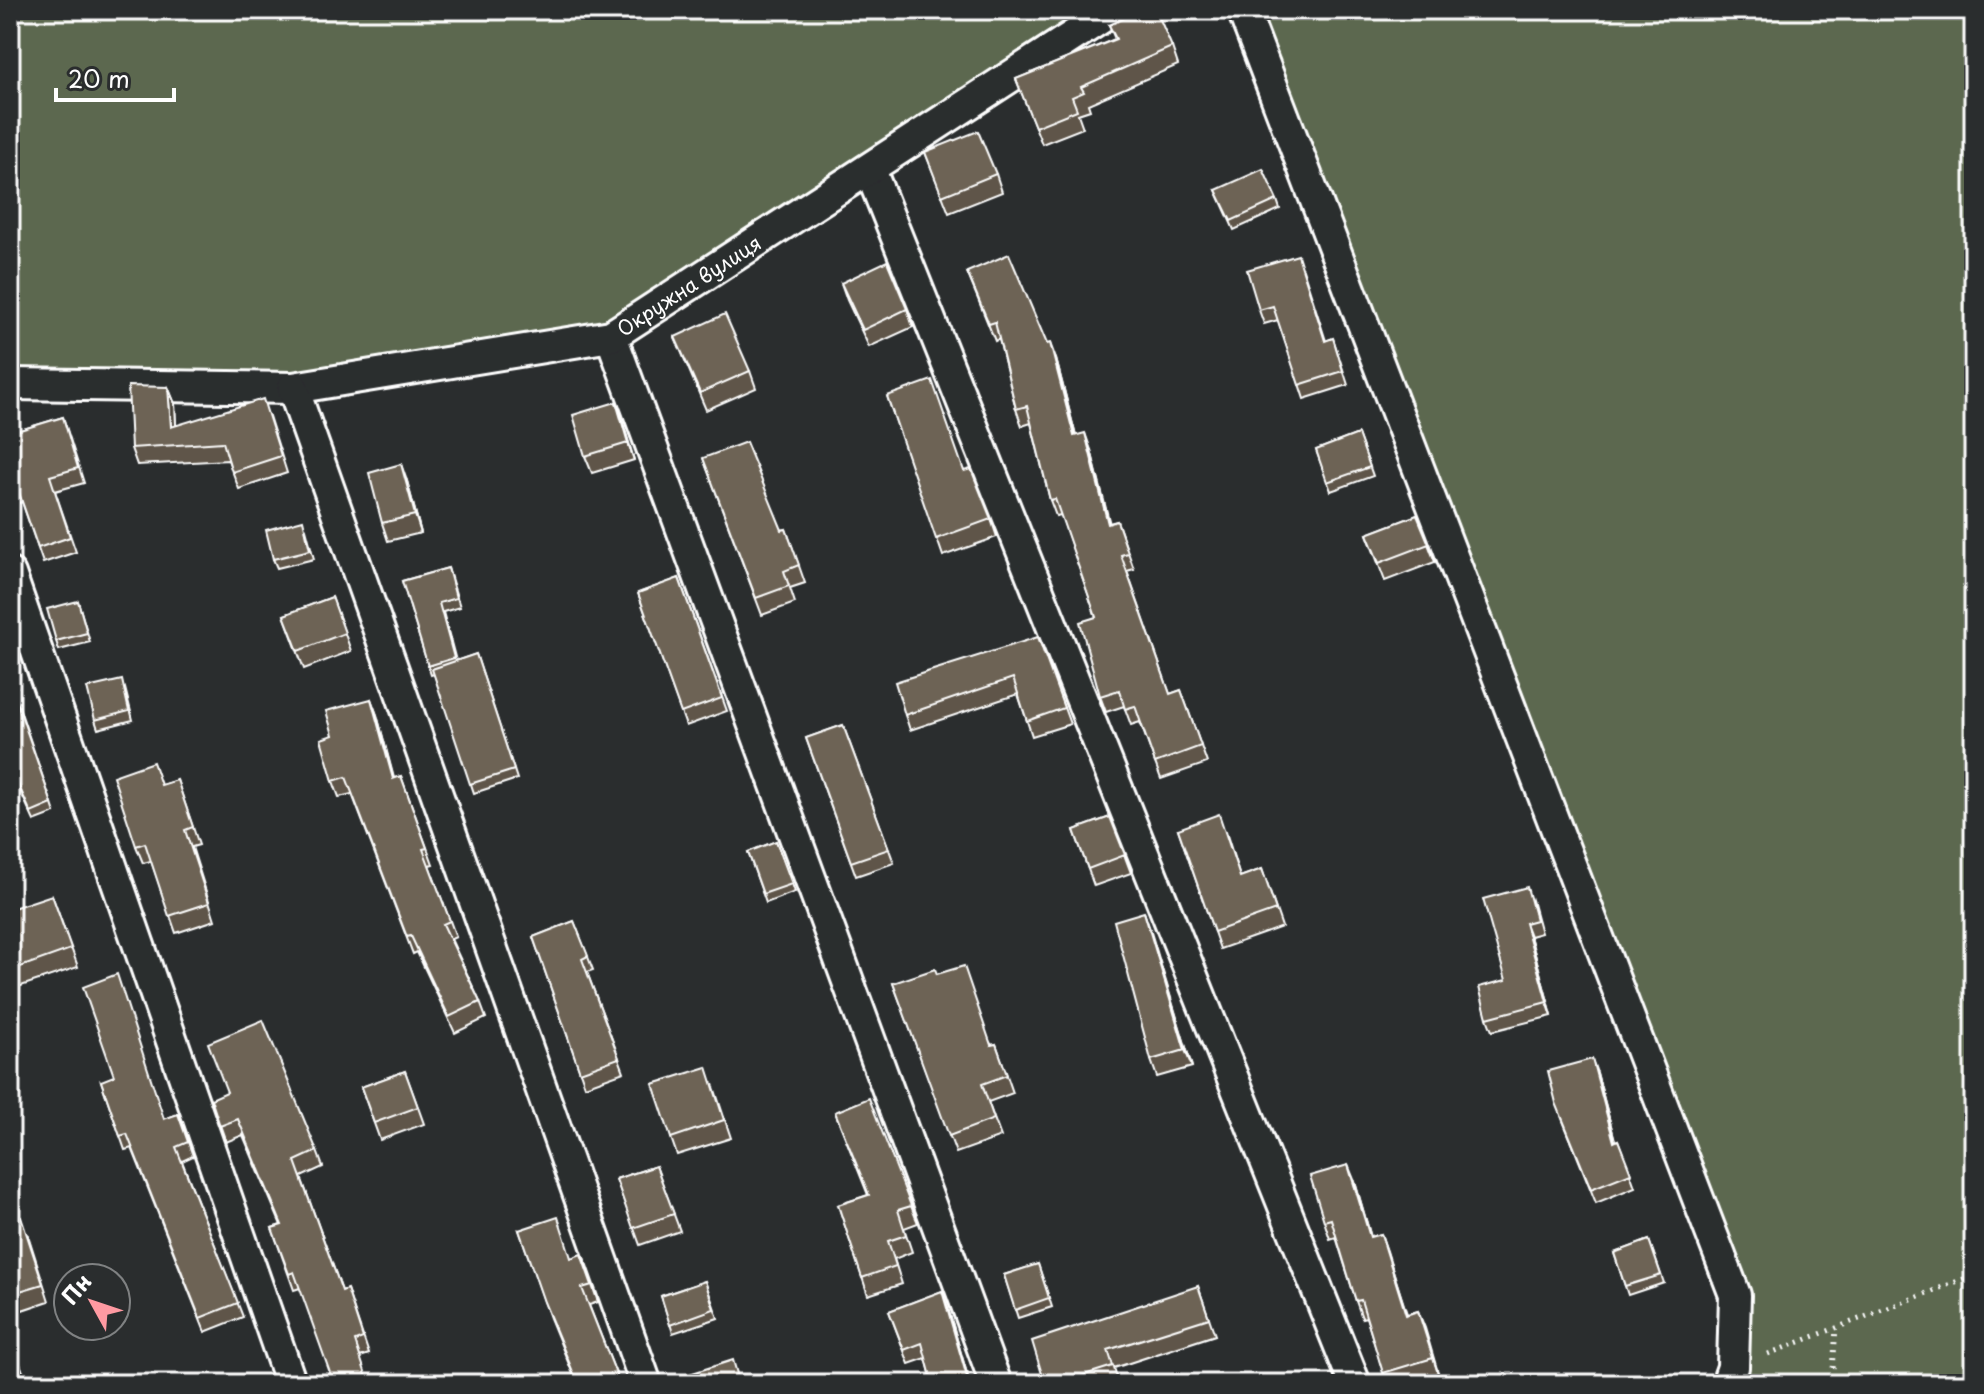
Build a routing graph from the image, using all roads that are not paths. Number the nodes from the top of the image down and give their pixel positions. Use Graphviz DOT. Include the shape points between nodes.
graph roads {
  1 [pos="1113,10"];
  2 [pos="1243,10"];
  3 [pos="870,170"];
  4 [pos="611,336"];
  5 [pos="10,384"];
  6 [pos="293,388"];
  7 [pos="10,574"];
  8 [pos="1730,1376"];
  9 [pos="291,1384"];
  10 [pos="646,1384"];
  11 [pos="996,1384"];
  12 [pos="1355,1384"];
  1 -- 3 [label="street, Окружна вулиця"];
  2 -- 8 [label="street" via="1735,1295"];
  3 -- 4 [label="street, Окружна вулиця"];
  3 -- 12 [label="street"];
  4 -- 6 [label="street, Окружна вулиця"];
  4 -- 11 [label="street"];
  5 -- 6 [label="street, Окружна вулиця"];
  6 -- 10 [label="street"];
  7 -- 9 [label="street"];
}
